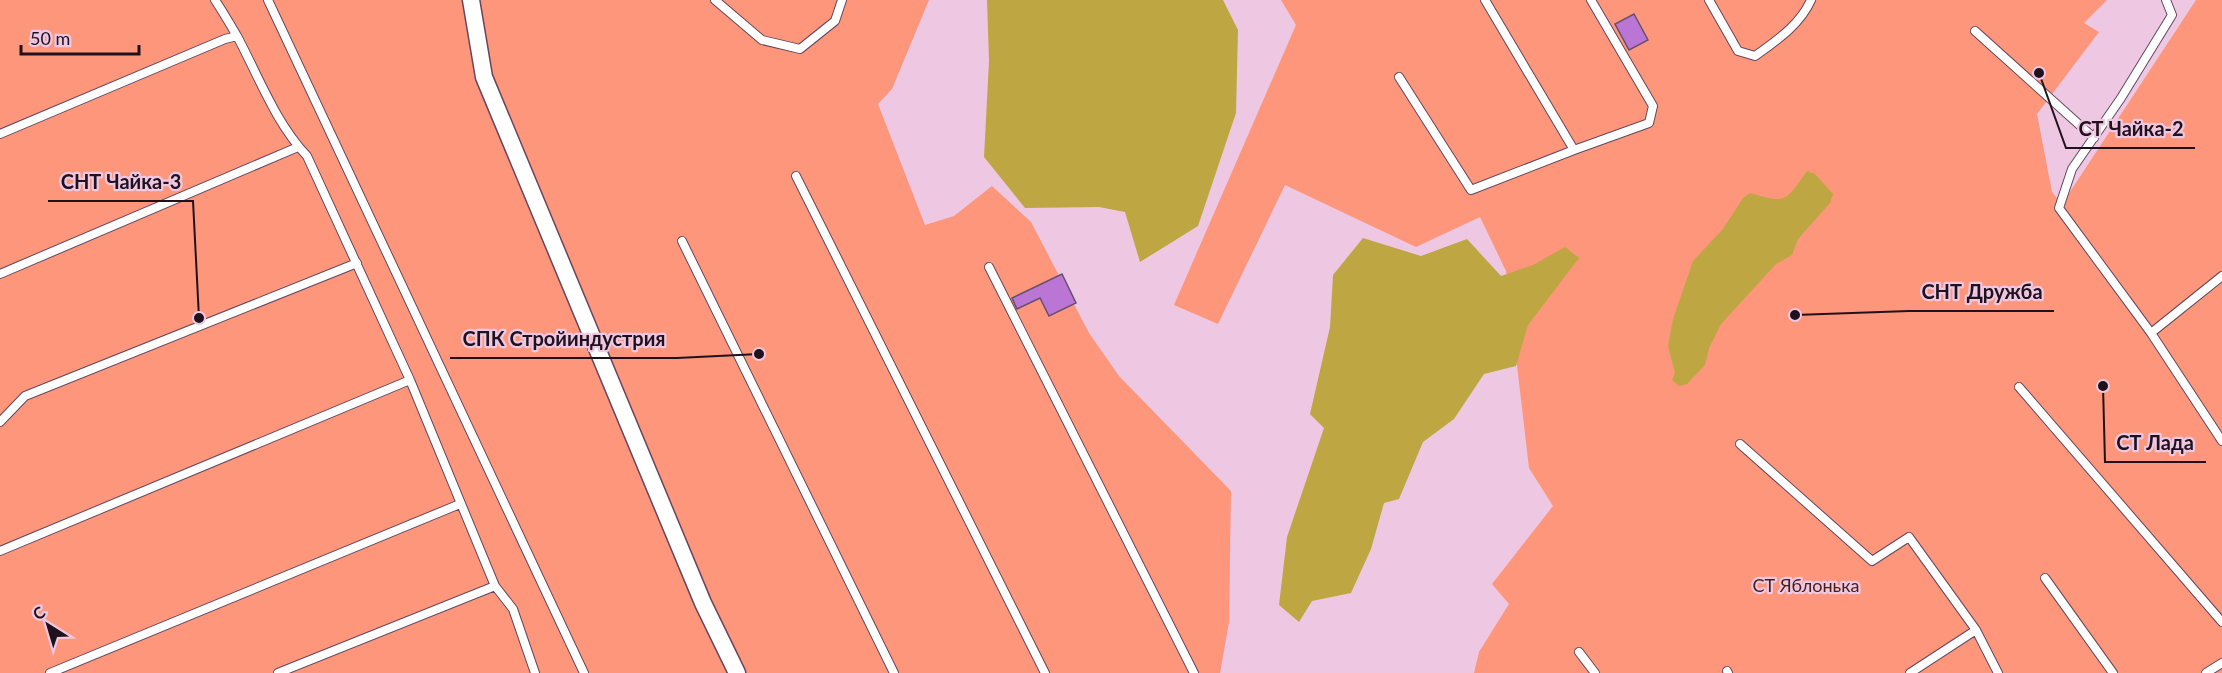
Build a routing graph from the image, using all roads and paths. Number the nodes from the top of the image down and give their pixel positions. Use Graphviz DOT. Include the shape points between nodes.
graph roads {
  1 [pos="215,0"];
  2 [pos="268,0"];
  3 [pos="471,0"];
  4 [pos="715,0"];
  5 [pos="842,0"];
  6 [pos="1485,0"];
  7 [pos="1592,0"];
  8 [pos="1709,0"];
  9 [pos="1811,0"];
  10 [pos="2166,0"];
  11 [pos="1975,31"];
  12 [pos="237,36"];
  13 [pos="1399,77"];
  14 [pos="0,134"];
  15 [pos="2094,138"];
  16 [pos="298,147"];
  17 [pos="1574,150"];
  18 [pos="796,177"];
  19 [pos="682,241"];
  20 [pos="357,263"];
  21 [pos="989,267"];
  22 [pos="0,274"];
  23 [pos="2222,276"];
  24 [pos="2151,333"];
  25 [pos="410,380"];
  26 [pos="2019,387"];
  27 [pos="0,422"];
  28 [pos="2222,441"];
  29 [pos="1740,444"];
  30 [pos="460,504"];
  31 [pos="0,551"];
  32 [pos="2044,578"];
  33 [pos="495,586"];
  34 [pos="2222,621"];
  35 [pos="1976,630"];
  36 [pos="1580,652"];
  37 [pos="2222,663"];
  38 [pos="50,673"];
  39 [pos="278,673"];
  40 [pos="535,673"];
  41 [pos="584,673"];
  42 [pos="737,673"];
  43 [pos="894,673"];
  44 [pos="1045,673"];
  45 [pos="1194,673"];
  46 [pos="1594,673"];
  47 [pos="1911,673"];
  48 [pos="1998,673"];
  49 [pos="2113,673"];
  50 [pos="2206,673"];
  1 -- 12 [label="lane"];
  2 -- 41 [label="lane"];
  3 -- 42 [label="street" via="484,77 703,603"];
  4 -- 5 [label="lane" via="762,40 800,49 835,21"];
  6 -- 17 [label="lane"];
  7 -- 17 [label="lane" via="1653,106 1648,123"];
  8 -- 9 [label="lane" via="1738,51 1755,56 1783,36 1805,13"];
  10 -- 15 [label="lane" via="2172,15"];
  11 -- 15 [label="lane"];
  12 -- 14 [label="lane"];
  12 -- 16 [label="lane" via="265,94"];
  13 -- 17 [label="lane" via="1471,190"];
  15 -- 24 [label="lane" via="2072,169 2060,208"];
  16 -- 20 [label="lane" via="307,156"];
  16 -- 22 [label="lane"];
  18 -- 44 [label="lane"];
  19 -- 43 [label="lane"];
  20 -- 25 [label="lane"];
  20 -- 27 [label="lane" via="25,396"];
  21 -- 45 [label="lane"];
  23 -- 24 [label="lane"];
  24 -- 28 [label="lane"];
  25 -- 30 [label="lane"];
  25 -- 31 [label="lane"];
  26 -- 34 [label="lane"];
  29 -- 35 [label="lane" via="1872,561 1909,537"];
  30 -- 33 [label="lane"];
  30 -- 38 [label="lane"];
  32 -- 49 [label="lane"];
  33 -- 39 [label="lane"];
  33 -- 40 [label="lane" via="513,609"];
  35 -- 47 [label="lane"];
  35 -- 48 [label="lane"];
  36 -- 46 [label="lane"];
  37 -- 50 [label="lane"];
}
